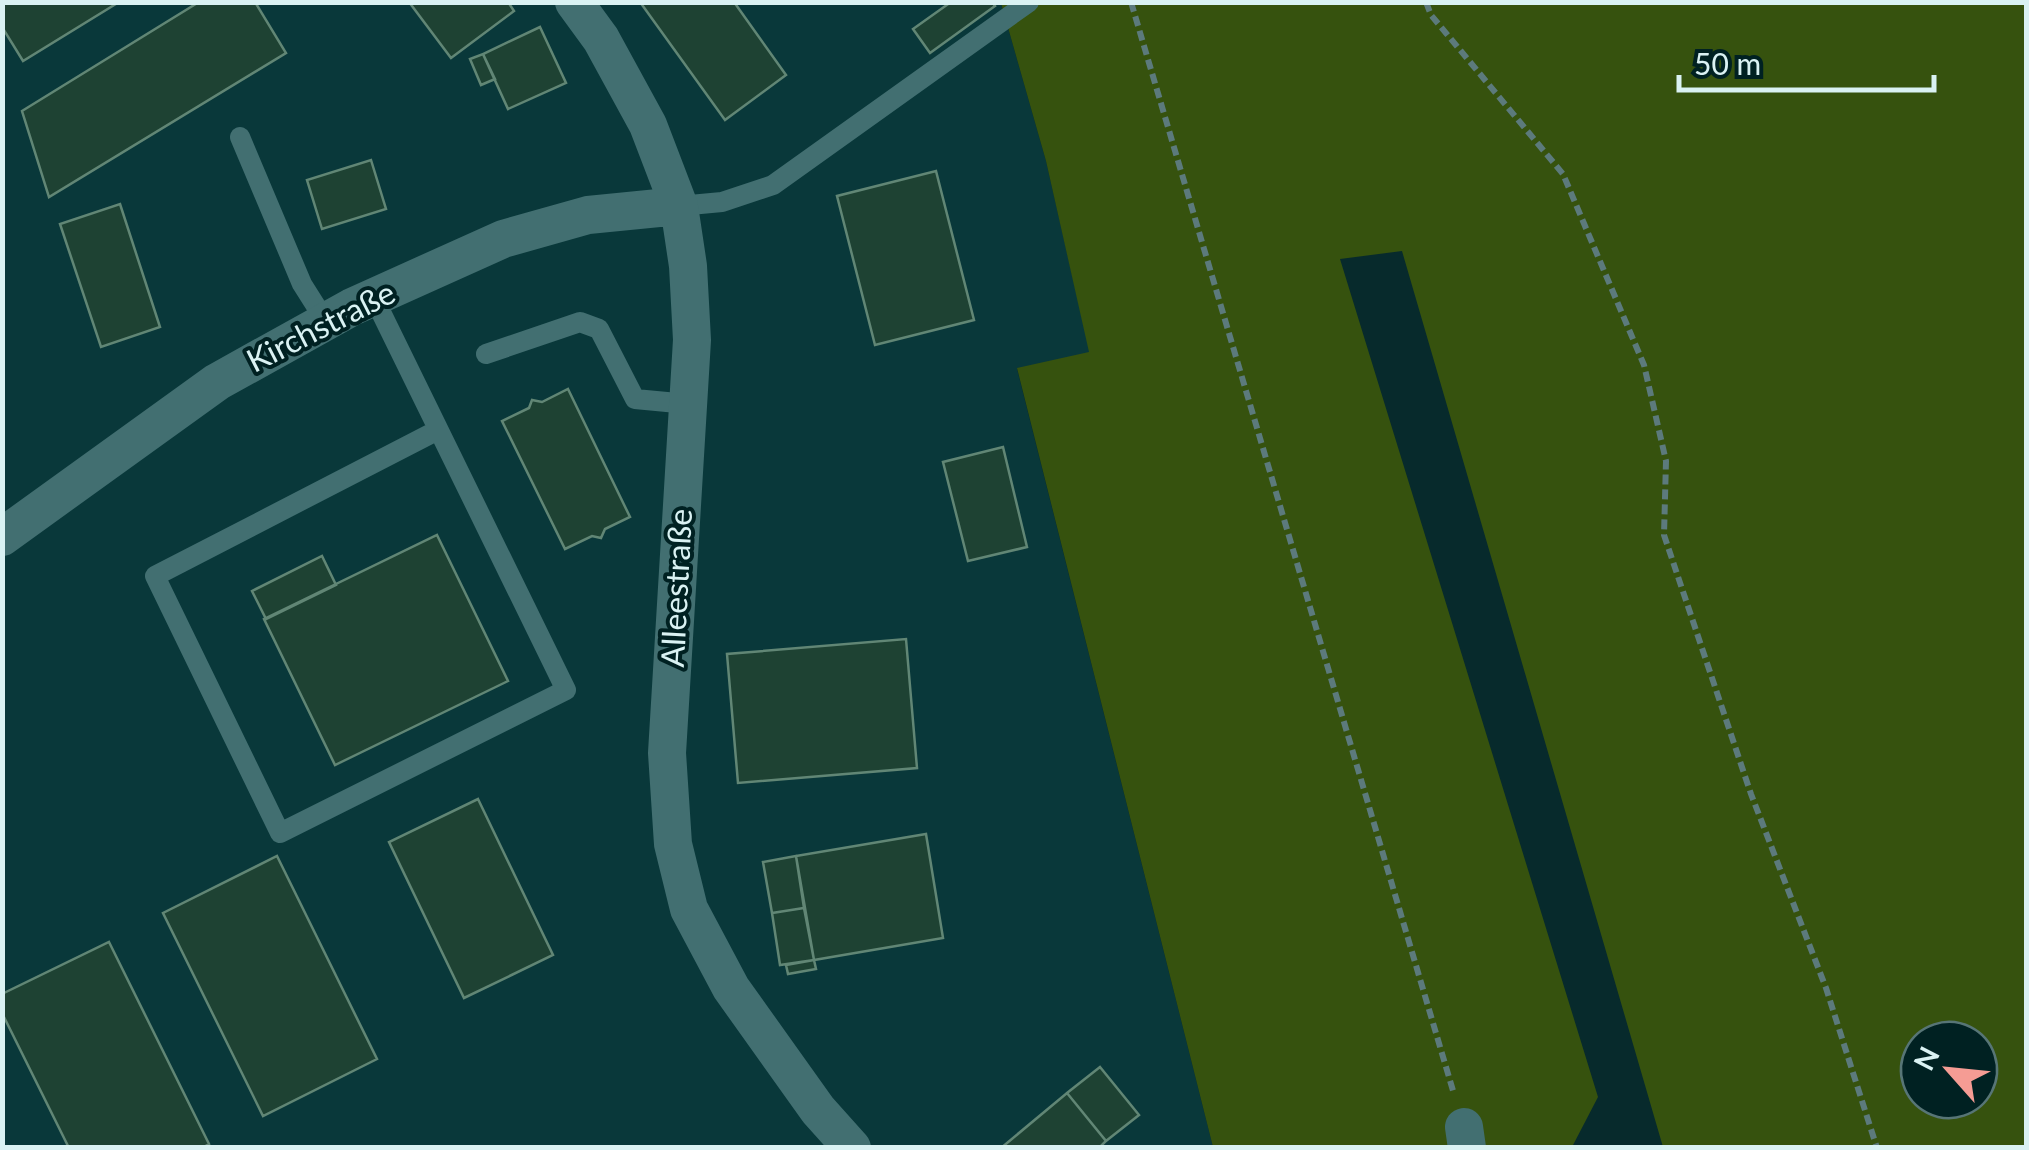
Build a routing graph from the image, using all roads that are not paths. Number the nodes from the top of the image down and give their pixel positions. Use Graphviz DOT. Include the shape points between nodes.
graph roads {
  1 [pos="574,2"];
  2 [pos="1029,2"];
  3 [pos="240,137"];
  4 [pos="679,206"];
  5 [pos="374,298"];
  6 [pos="326,322"];
  7 [pos="486,354"];
  8 [pos="688,404"];
  9 [pos="438,430"];
  10 [pos="2,537"];
  11 [pos="852,1148"];
  1 -- 4 [label="street, Alleestraße" via="648,125"];
  2 -- 4 [label="lane" via="773,185 722,202"];
  3 -- 6 [label="lane" via="302,284"];
  4 -- 5 [label="street, Kirchstraße" via="588,215 503,239"];
  4 -- 8 [label="street, Alleestraße" via="692,340"];
  5 -- 6 [label="street, Kirchstraße"];
  5 -- 9 [label="lane"];
  6 -- 10 [label="street, Kirchstraße" via="216,382"];
  7 -- 8 [label="lane" via="580,322 599,329 634,400"];
  8 -- 11 [label="street, Alleestraße" via="667,753 673,844 690,909 731,988"];
  9 -- 9 [label="lane" via="155,576 280,834 566,690"];
}
